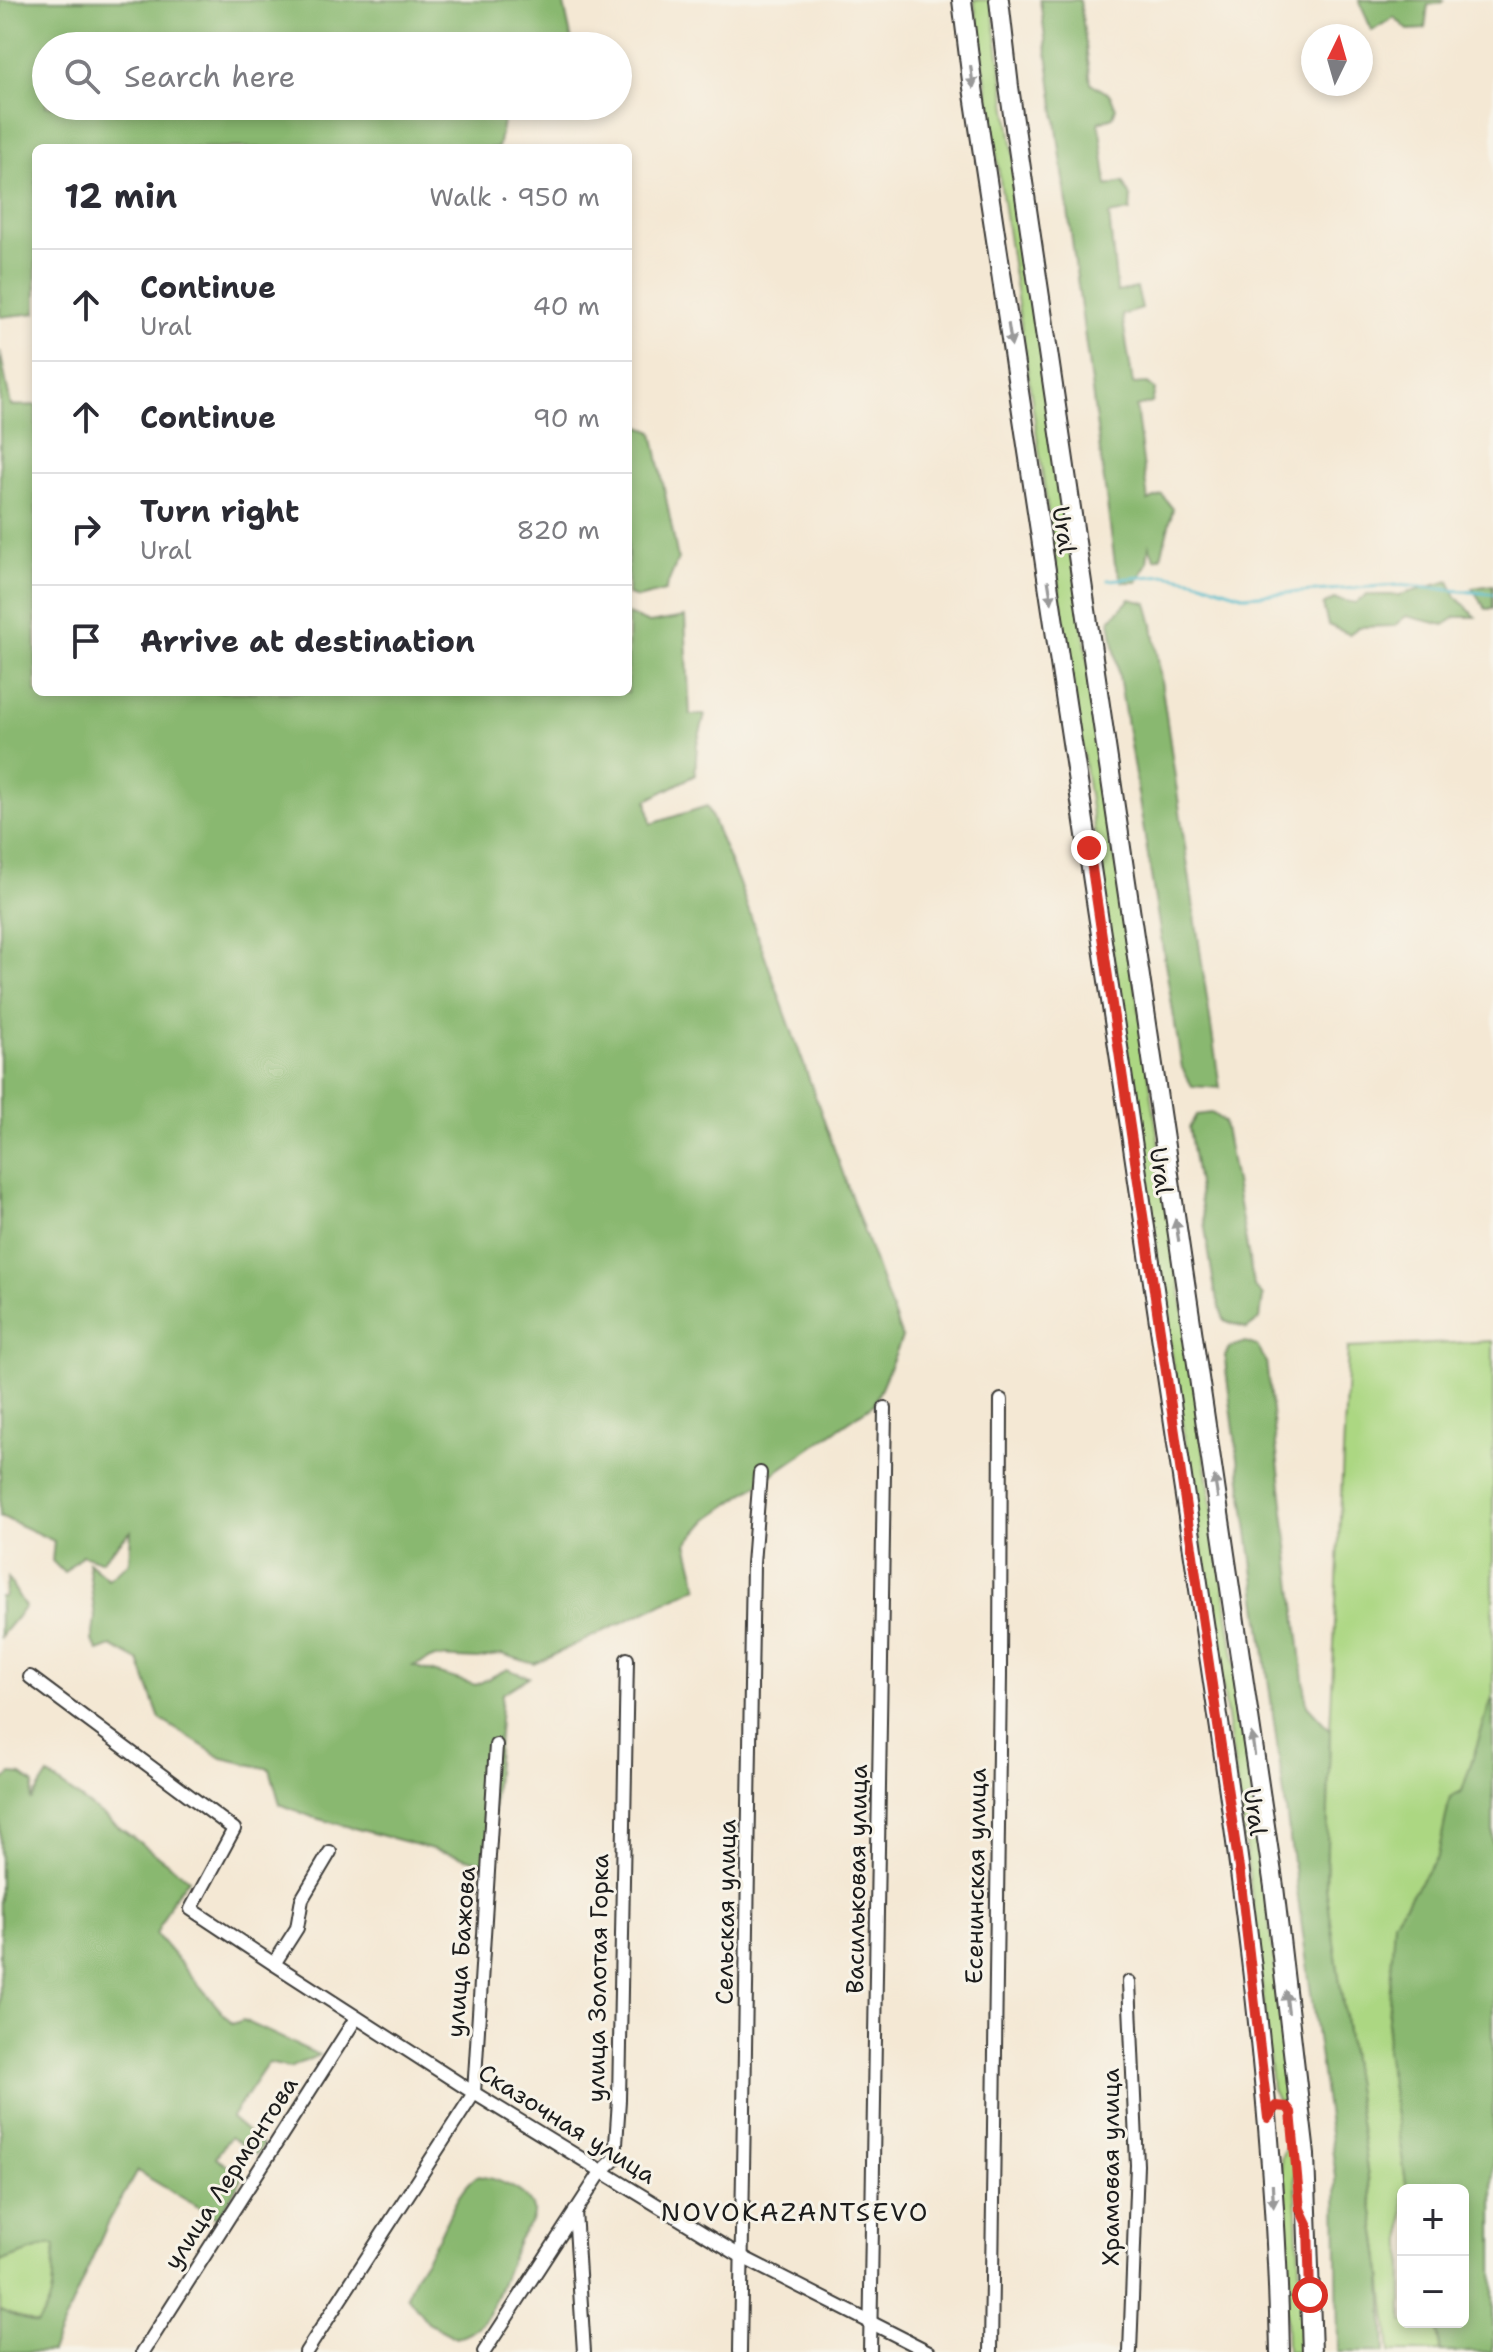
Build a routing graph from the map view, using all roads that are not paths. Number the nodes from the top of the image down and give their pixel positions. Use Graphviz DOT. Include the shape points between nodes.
graph roads {
  1 [pos="962,0"];
  2 [pos="999,0"];
  3 [pos="1001,1400"];
  4 [pos="885,1408"];
  5 [pos="760,1473"];
  6 [pos="627,1659"];
  7 [pos="30,1677"];
  8 [pos="496,1745"];
  9 [pos="330,1852"];
  10 [pos="274,1964"];
  11 [pos="1129,1982"];
  12 [pos="356,2018"];
  13 [pos="474,2093"];
  14 [pos="1268,2118"];
  15 [pos="601,2172"];
  16 [pos="575,2211"];
  17 [pos="1308,2226"];
  18 [pos="742,2257"];
  19 [pos="871,2322"];
  20 [pos="143,2352"];
  21 [pos="306,2352"];
  22 [pos="484,2352"];
  23 [pos="584,2352"];
  24 [pos="740,2352"];
  25 [pos="870,2352"];
  26 [pos="929,2352"];
  27 [pos="991,2352"];
  28 [pos="1130,2352"];
  29 [pos="1280,2352"];
  30 [pos="1312,2352"];
  1 -- 14 [label="main road, Ural, one-way" via="1236,1844"];
  17 -- 2 [label="main road, Ural, one-way" via="1305,2155 1274,1887"];
  3 -- 27 [label="street, Есенинская улица"];
  4 -- 19 [label="street, Васильковая улица"];
  5 -- 18 [label="street, Сельская улица" via="753,1564"];
  6 -- 15 [label="street, улица Золотая Горка" via="619,2100 615,2159"];
  7 -- 10 [label="street, Сказочная улица" via="234,1829 191,1909"];
  8 -- 13 [label="street, улица Бажова"];
  9 -- 10 [label="street" via="302,1899 297,1928"];
  10 -- 12 [label="street, Сказочная улица"];
  11 -- 28 [label="street, Храмовая улица" via="1137,2165"];
  12 -- 13 [label="street, Сказочная улица"];
  12 -- 20 [label="street, улица Лермонтова"];
  13 -- 15 [label="street, Сказочная улица"];
  13 -- 21 [label="street, улица Бажова"];
  14 -- 17 [label="main road" via="1276,2106 1291,2112 1300,2209"];
  14 -- 29 [label="main road, Ural, one-way"];
  15 -- 16 [label="street, улица Золотая Горка"];
  15 -- 18 [label="street, Сказочная улица"];
  16 -- 22 [label="street, улица Золотая Горка"];
  16 -- 23 [label="street"];
  17 -- 30 [label="main road, Ural"];
  18 -- 19 [label="street, Сказочная улица"];
  18 -- 24 [label="street, Сельская улица"];
  19 -- 25 [label="street, Васильковая улица"];
  19 -- 26 [label="street, Сказочная улица"];
}
